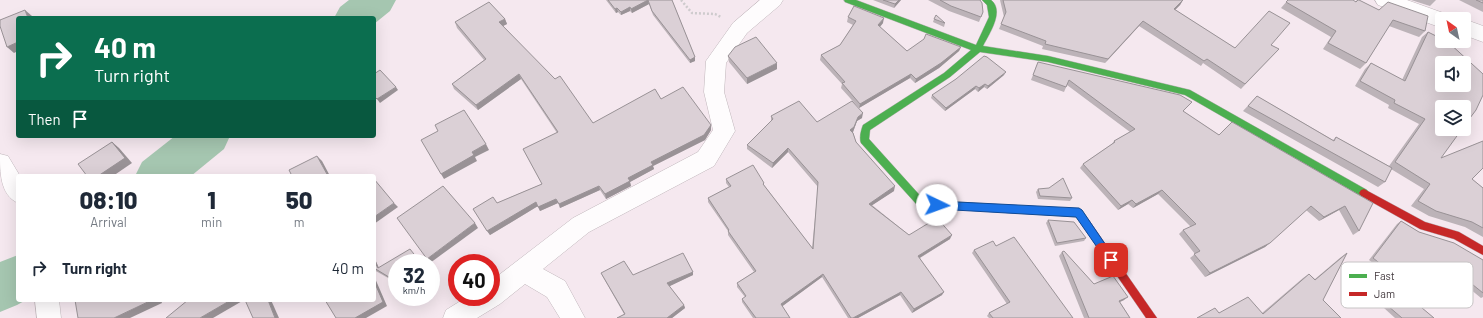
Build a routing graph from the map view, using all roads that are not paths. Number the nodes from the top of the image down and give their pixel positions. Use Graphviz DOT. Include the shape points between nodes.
graph roads {
  1 [pos="773,0"];
  2 [pos="848,0"];
  3 [pos="986,0"];
  4 [pos="1385,0"];
  5 [pos="1435,18"];
  6 [pos="1471,30"];
  7 [pos="1483,34"];
  8 [pos="978,49"];
  9 [pos="0,163"];
  10 [pos="16,190"];
  11 [pos="1483,251"];
  12 [pos="524,271"];
  13 [pos="500,289"];
  14 [pos="47,302"];
  15 [pos="474,306"];
  16 [pos="49,318"];
  17 [pos="455,318"];
  18 [pos="573,318"];
  19 [pos="1152,318"];
  1 -- 12 [label="street" via="740,28 716,61 714,92 724,131 706,158 581,225"];
  2 -- 8 [label="street"];
  3 -- 8 [label="street" via="991,4 993,17"];
  4 -- 5 [label="street"];
  6 -- 7 [label="street"];
  8 -- 11 [label="street" via="1048,59 1187,92 1423,226 1456,235"];
  8 -- 19 [label="street" via="947,75 866,128 864,140 922,204 1079,213"];
  9 -- 10 [label="street"];
  12 -- 13 [label="street"];
  12 -- 18 [label="street" via="556,289"];
  14 -- 16 [label="street"];
  15 -- 17 [label="street"];
}
